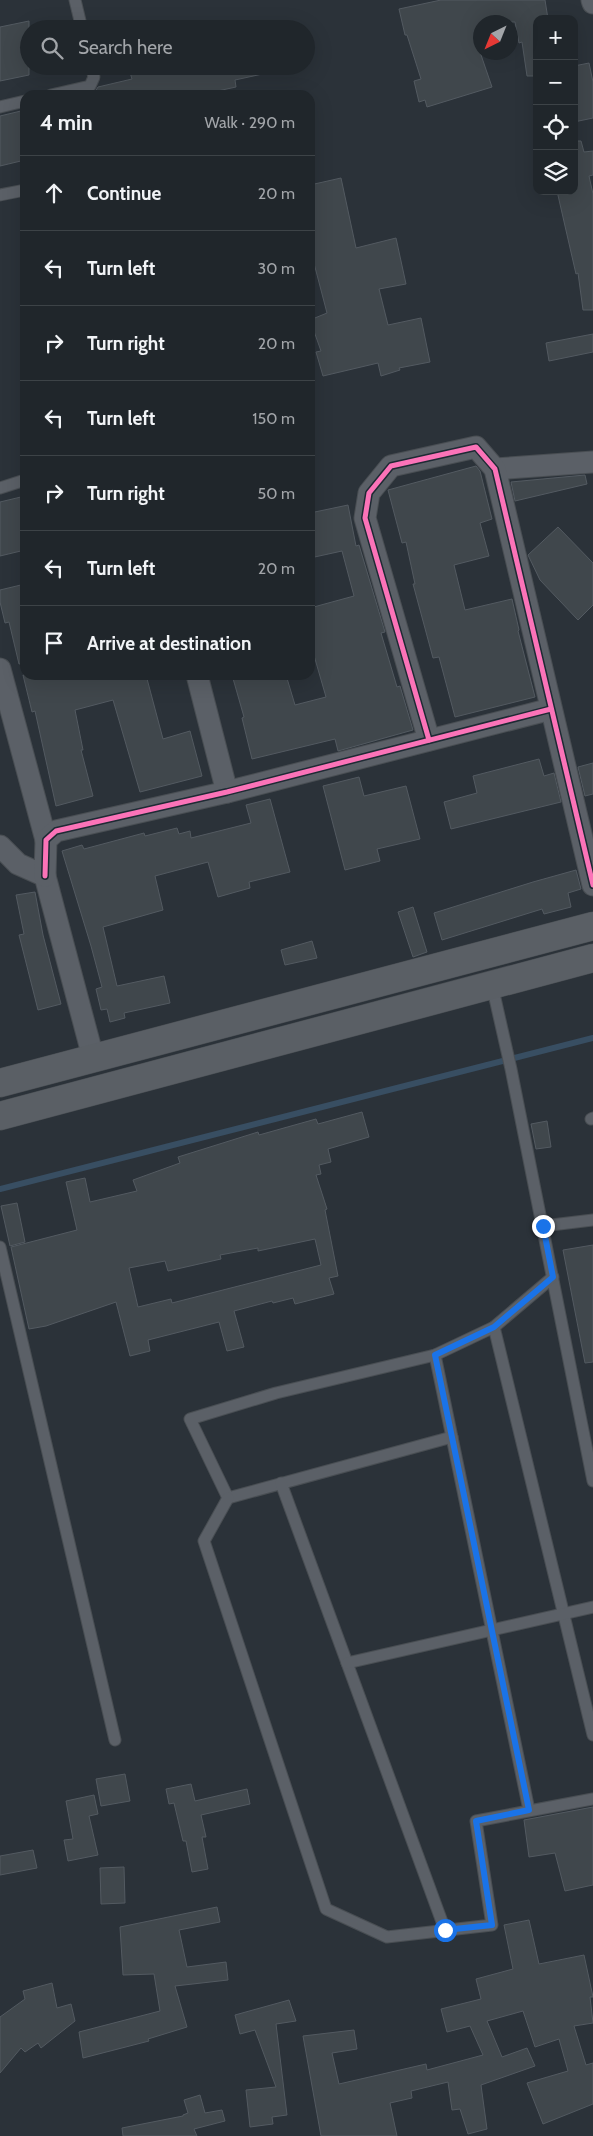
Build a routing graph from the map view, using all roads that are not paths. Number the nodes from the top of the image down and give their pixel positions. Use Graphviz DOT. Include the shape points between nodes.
graph roads {
  1 [pos="75,0"];
  2 [pos="80,20"];
  3 [pos="93,75"];
  4 [pos="73,90"];
  5 [pos="20,102"];
  6 [pos="0,107"];
  7 [pos="20,191"];
  8 [pos="0,195"];
  9 [pos="593,462"];
  10 [pos="495,469"];
  11 [pos="20,482"];
  12 [pos="0,488"];
  13 [pos="0,669"];
  14 [pos="198,680"];
  15 [pos="551,709"];
  16 [pos="429,740"];
  17 [pos="227,792"];
  18 [pos="46,840"];
  19 [pos="0,846"];
  20 [pos="46,876"];
  21 [pos="593,885"];
  22 [pos="593,926"];
  23 [pos="593,958"];
  24 [pos="429,970"];
  25 [pos="492,985"];
  26 [pos="329,996"];
  27 [pos="437,1000"];
  28 [pos="337,1026"];
  29 [pos="93,1057"];
  30 [pos="0,1083"];
  31 [pos="0,1116"];
  32 [pos="593,1220"];
  33 [pos="543,1226"];
  34 [pos="0,1247"];
  35 [pos="553,1277"];
  36 [pos="494,1327"];
  37 [pos="435,1355"];
  38 [pos="452,1437"];
  39 [pos="593,1481"];
  40 [pos="281,1484"];
  41 [pos="228,1498"];
  42 [pos="593,1608"];
  43 [pos="564,1614"];
  44 [pos="492,1630"];
  45 [pos="347,1663"];
  46 [pos="593,1735"];
  47 [pos="115,1740"];
  48 [pos="593,1800"];
  49 [pos="529,1810"];
  50 [pos="445,1930"];
  1 -- 2 [label="lane"];
  3 -- 4 [label="lane" via="90,86"];
  5 -- 6 [label="lane"];
  7 -- 8 [label="lane"];
  9 -- 10 [label="street"];
  10 -- 15 [label="street"];
  10 -- 16 [label="street" via="476,447 391,466 369,493 365,518"];
  11 -- 12 [label="lane"];
  13 -- 18 [label="street"];
  14 -- 17 [label="street"];
  15 -- 16 [label="street"];
  15 -- 21 [label="street"];
  16 -- 17 [label="street"];
  17 -- 18 [label="street" via="56,831"];
  18 -- 20 [label="street"];
  19 -- 20 [label="street" via="18,864"];
  20 -- 29 [label="street"];
  22 -- 24 [label="main road"];
  23 -- 25 [label="main road"];
  24 -- 26 [label="main road"];
  24 -- 27 [label="main road"];
  25 -- 27 [label="main road"];
  25 -- 33 [label="lane"];
  26 -- 28 [label="main road"];
  26 -- 29 [label="main road"];
  27 -- 28 [label="main road"];
  28 -- 31 [label="main road"];
  29 -- 30 [label="main road"];
  32 -- 33 [label="lane"];
  33 -- 35 [label="lane"];
  34 -- 47 [label="lane"];
  35 -- 36 [label="lane"];
  35 -- 39 [label="lane"];
  36 -- 37 [label="lane"];
  36 -- 43 [label="lane"];
  37 -- 38 [label="lane"];
  37 -- 41 [label="lane" via="276,1393 190,1419"];
  38 -- 40 [label="lane"];
  38 -- 44 [label="lane"];
  40 -- 41 [label="lane"];
  40 -- 45 [label="lane"];
  41 -- 50 [label="lane" via="204,1541 326,1909 387,1937"];
  42 -- 43 [label="lane"];
  43 -- 44 [label="lane"];
  43 -- 46 [label="lane"];
  44 -- 45 [label="lane"];
  44 -- 49 [label="lane"];
  45 -- 50 [label="lane"];
  48 -- 49 [label="lane"];
  49 -- 50 [label="lane" via="476,1821 492,1925"];
}
